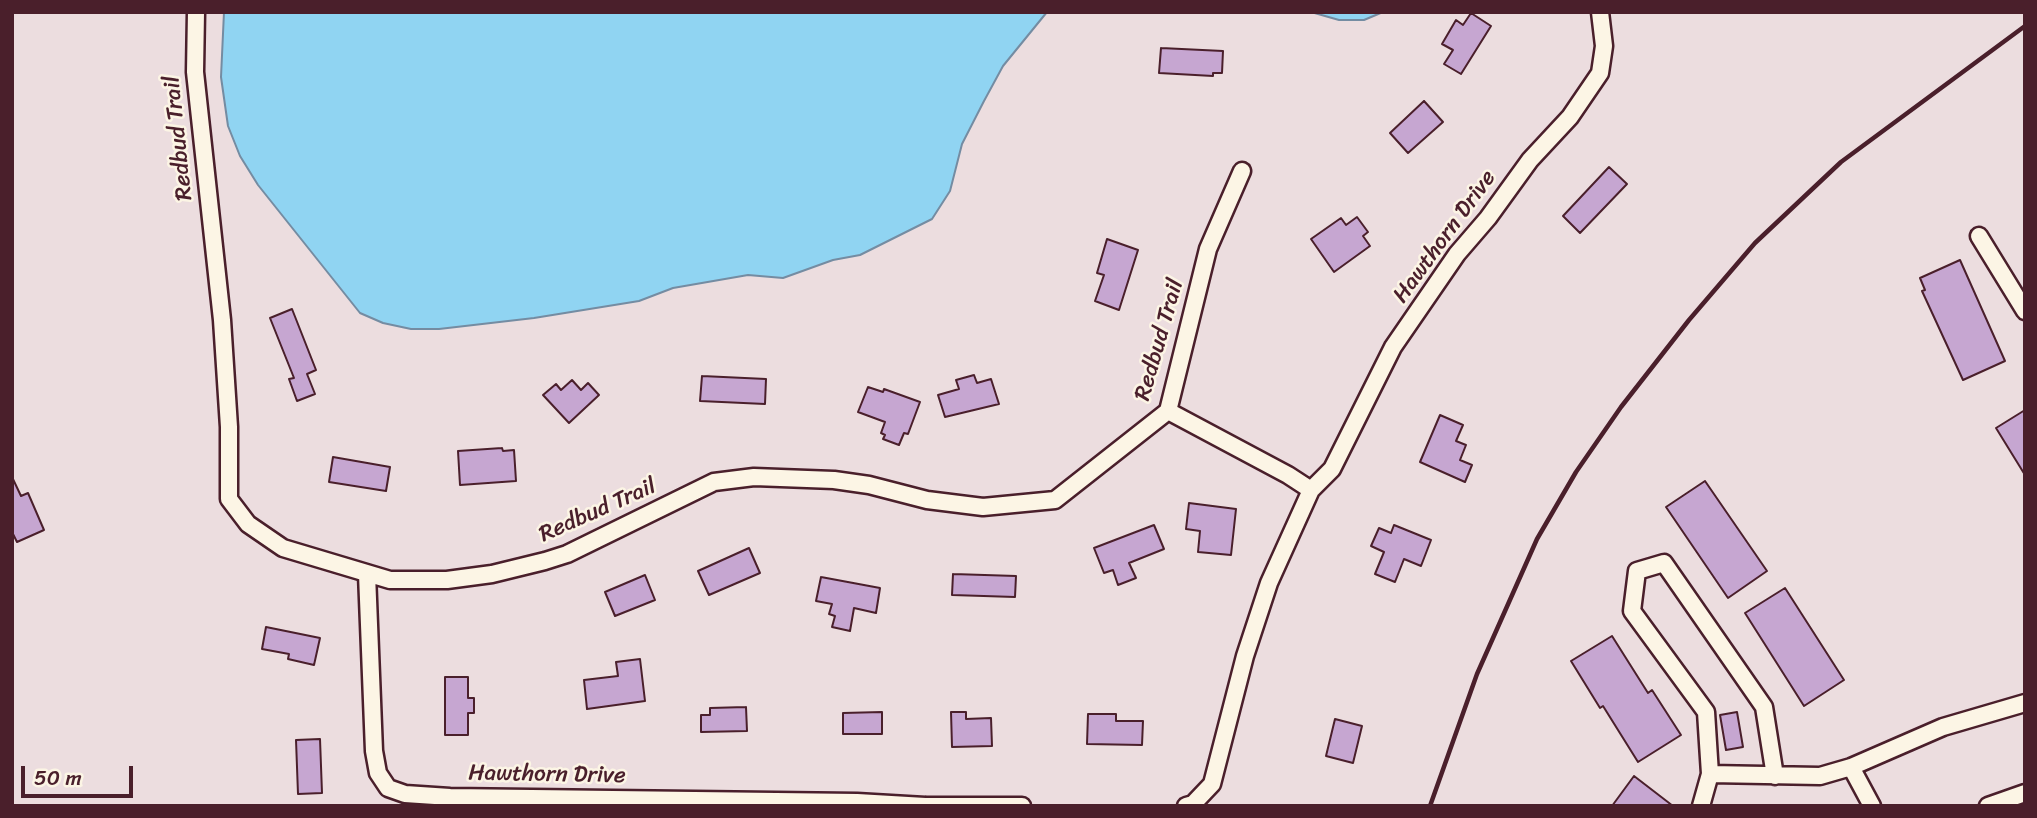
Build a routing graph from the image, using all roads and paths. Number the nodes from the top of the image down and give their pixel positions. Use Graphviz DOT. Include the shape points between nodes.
graph roads {
  1 [pos="196,12"];
  2 [pos="1600,12"];
  3 [pos="1242,171"];
  4 [pos="1979,236"];
  5 [pos="2025,311"];
  6 [pos="1168,411"];
  7 [pos="1311,490"];
  8 [pos="367,574"];
  9 [pos="2025,703"];
  10 [pos="1851,768"];
  11 [pos="1710,774"];
  12 [pos="1775,776"];
  13 [pos="2025,793"];
  14 [pos="925,806"];
  15 [pos="1021,806"];
  16 [pos="1185,806"];
  17 [pos="1702,806"];
  18 [pos="1872,806"];
  19 [pos="1988,806"];
  1 -- 8 [label="street, Redbud Trail" via="195,72 222,320 229,499 248,524 283,548"];
  2 -- 7 [label="street, Hawthorn Drive" via="1604,46 1600,73 1570,117 1457,254 1393,347 1332,469"];
  3 -- 6 [label="street, Redbud Trail" via="1208,249"];
  4 -- 5 [label="street"];
  6 -- 7 [label="street"];
  6 -- 8 [label="street, Redbud Trail" via="1055,500 967,506 834,480 754,477 714,482 567,554 492,575 428,581"];
  7 -- 16 [label="street, Hawthorn Drive" via="1269,583 1212,784 1193,804"];
  8 -- 14 [label="street, Hawthorn Drive" via="373,751 378,774 388,788 450,797"];
  9 -- 10 [label="street" via="1943,727"];
  10 -- 12 [label="street" via="1820,776"];
  10 -- 18 [label="street"];
  11 -- 12 [label="street"];
  11 -- 12 [label="street" via="1706,712 1632,611 1637,572 1664,563 1764,707"];
  11 -- 17 [label="street"];
  13 -- 19 [label="street"];
  14 -- 15 [label="street, Hawthorn Drive"];
}
